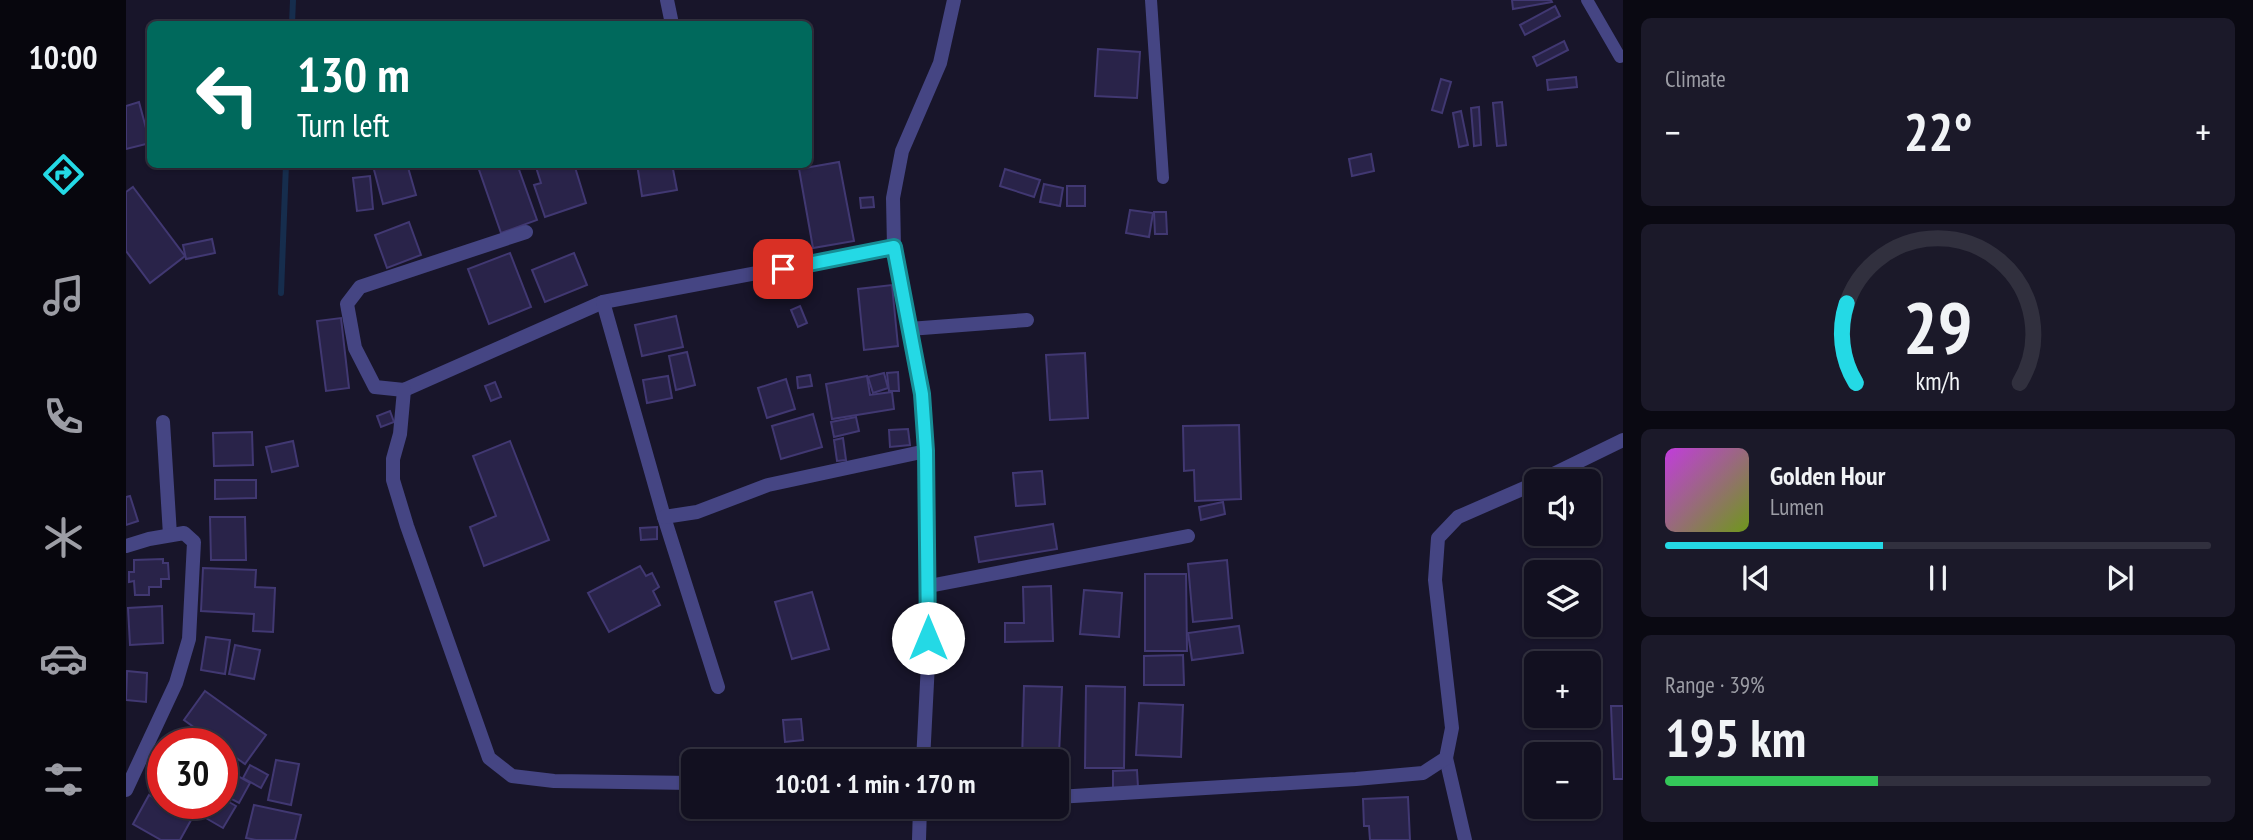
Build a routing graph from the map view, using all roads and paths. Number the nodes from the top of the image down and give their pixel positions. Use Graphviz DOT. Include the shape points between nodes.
graph roads {
  1 [pos="667,0"];
  2 [pos="954,0"];
  3 [pos="1151,0"];
  4 [pos="1587,0"];
  5 [pos="671,21"];
  6 [pos="1620,57"];
  7 [pos="1163,178"];
  8 [pos="526,232"];
  9 [pos="894,247"];
  10 [pos="603,302"];
  11 [pos="1027,320"];
  12 [pos="909,329"];
  13 [pos="404,390"];
  14 [pos="163,422"];
  15 [pos="1623,440"];
  16 [pos="926,451"];
  17 [pos="1564,469"];
  18 [pos="1524,488"];
  19 [pos="664,517"];
  20 [pos="170,535"];
  21 [pos="1188,536"];
  22 [pos="126,546"];
  23 [pos="929,586"];
  24 [pos="718,687"];
  25 [pos="924,749"];
  26 [pos="1446,758"];
  27 [pos="681,783"];
  28 [pos="126,790"];
  29 [pos="1069,796"];
  30 [pos="920,819"];
  31 [pos="919,840"];
  32 [pos="1465,840"];
  1 -- 5 [label="street"];
  2 -- 9 [label="street" via="940,63 902,151 893,198"];
  3 -- 7 [label="lane"];
  4 -- 6 [label="lane"];
  8 -- 13 [label="street" via="360,287 348,304 355,348 375,387"];
  9 -- 10 [label="street"];
  9 -- 12 [label="street"];
  10 -- 13 [label="street"];
  10 -- 19 [label="street"];
  11 -- 12 [label="street"];
  12 -- 16 [label="street" via="922,394"];
  13 -- 27 [label="street" via="394,480 489,758 512,776"];
  14 -- 20 [label="street"];
  15 -- 17 [label="street"];
  16 -- 19 [label="street" via="768,485 697,512"];
  16 -- 23 [label="street"];
  18 -- 26 [label="street" via="1458,517 1438,538 1434,580 1452,728"];
  19 -- 24 [label="street"];
  20 -- 22 [label="street"];
  20 -- 28 [label="street" via="184,533 194,542 189,639 176,683"];
  21 -- 23 [label="street"];
  23 -- 25 [label="street"];
  26 -- 29 [label="street" via="1423,773"];
  26 -- 32 [label="street"];
  30 -- 31 [label="street"];
}
